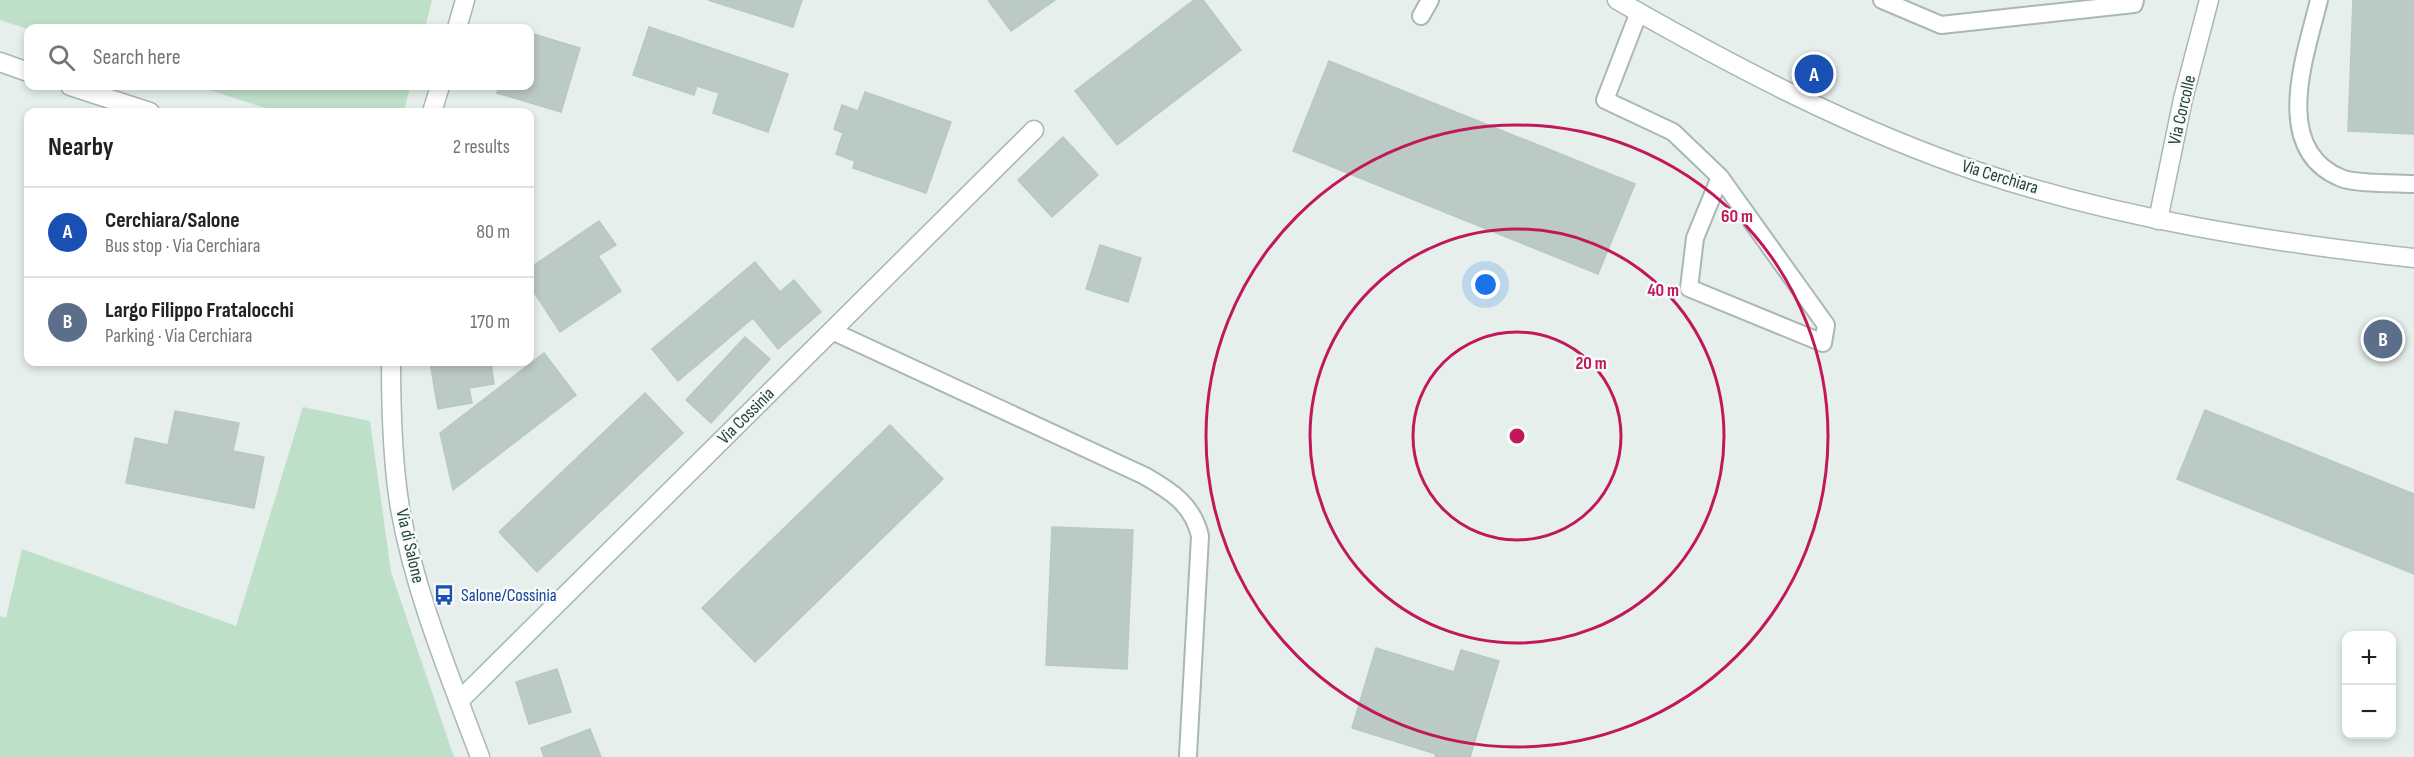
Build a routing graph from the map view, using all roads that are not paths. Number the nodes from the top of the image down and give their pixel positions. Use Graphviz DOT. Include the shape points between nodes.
graph roads {
  1 [pos="465,0"];
  2 [pos="1430,0"];
  3 [pos="1617,0"];
  4 [pos="1881,0"];
  5 [pos="2135,0"];
  6 [pos="2210,0"];
  7 [pos="2319,0"];
  8 [pos="1639,12"];
  9 [pos="1421,16"];
  10 [pos="458,24"];
  11 [pos="0,62"];
  12 [pos="24,71"];
  13 [pos="82,90"];
  14 [pos="439,90"];
  15 [pos="138,108"];
  16 [pos="433,108"];
  17 [pos="1034,130"];
  18 [pos="1720,177"];
  19 [pos="2414,184"];
  20 [pos="2158,220"];
  21 [pos="2414,258"];
  22 [pos="832,331"];
  23 [pos="391,366"];
  24 [pos="459,701"];
  25 [pos="1188,755"];
  26 [pos="480,757"];
  1 -- 10 [label="street"];
  2 -- 9 [label="lane"];
  3 -- 8 [label="street, Via Cerchiara"];
  4 -- 5 [label="lane" via="1941,25 2134,4"];
  6 -- 20 [label="street, Via Corcolle" via="2183,99"];
  7 -- 19 [label="lane" via="2306,49 2299,103 2300,132 2310,154 2342,179"];
  8 -- 18 [label="lane" via="1605,100 1673,132"];
  8 -- 20 [label="street, Via Cerchiara" via="1722,60 1830,113 1943,158 2069,198"];
  11 -- 12 [label="street"];
  13 -- 15 [label="street"];
  14 -- 16 [label="street"];
  17 -- 22 [label="street, Via Cossinia"];
  18 -- 18 [label="lane" via="1695,238 1689,288 1823,343 1826,325"];
  20 -- 21 [label="street, Via Cerchiara" via="2305,246"];
  22 -- 24 [label="street, Via Cossinia"];
  22 -- 25 [label="lane" via="1145,476 1190,510 1200,536"];
  23 -- 24 [label="street, Via di Salone" via="391,426 400,508 423,602"];
  24 -- 26 [label="street, Via di Salone"];
}
